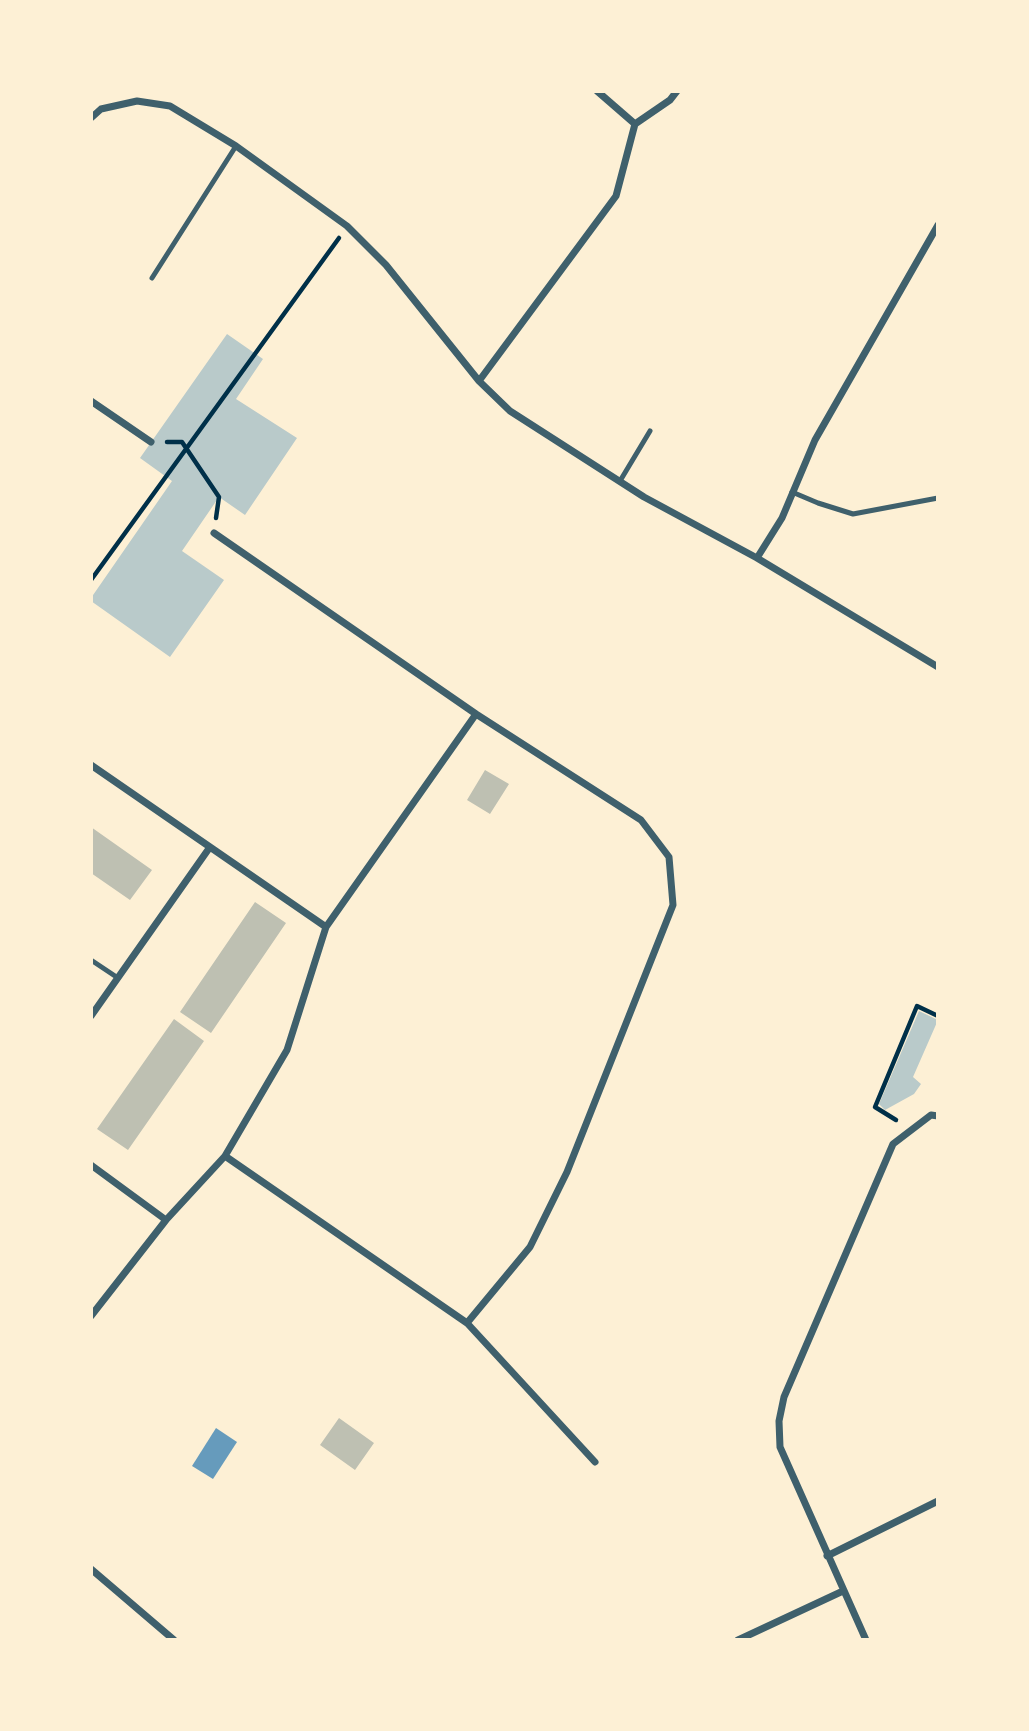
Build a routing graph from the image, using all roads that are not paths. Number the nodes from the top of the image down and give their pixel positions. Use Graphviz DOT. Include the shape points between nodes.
graph roads {
  1 [pos="597,91"];
  2 [pos="677,91"];
  3 [pos="91,118"];
  4 [pos="635,124"];
  5 [pos="236,146"];
  6 [pos="938,225"];
  7 [pos="152,278"];
  8 [pos="479,381"];
  9 [pos="91,401"];
  10 [pos="650,431"];
  11 [pos="151,442"];
  12 [pos="620,481"];
  13 [pos="792,492"];
  14 [pos="938,498"];
  15 [pos="214,533"];
  16 [pos="757,558"];
  17 [pos="938,667"];
  18 [pos="477,714"];
  19 [pos="91,765"];
  20 [pos="210,847"];
  21 [pos="326,927"];
  22 [pos="91,960"];
  23 [pos="118,978"];
  24 [pos="91,1016"];
  25 [pos="938,1116"];
  26 [pos="225,1156"];
  27 [pos="91,1165"];
  28 [pos="166,1220"];
  29 [pos="91,1316"];
  30 [pos="467,1323"];
  31 [pos="595,1462"];
  32 [pos="938,1501"];
  33 [pos="827,1556"];
  34 [pos="91,1569"];
  35 [pos="843,1591"];
  36 [pos="174,1640"];
  37 [pos="738,1640"];
  38 [pos="866,1640"];
  1 -- 4 [label="street"];
  2 -- 4 [label="street"];
  3 -- 5 [label="street" via="101,109 137,101 170,106"];
  4 -- 8 [label="street" via="616,196"];
  5 -- 7 [label="lane"];
  5 -- 8 [label="street" via="347,226 386,265"];
  6 -- 13 [label="street" via="815,440"];
  8 -- 12 [label="street" via="509,411"];
  9 -- 11 [label="street"];
  10 -- 12 [label="lane"];
  12 -- 16 [label="street"];
  13 -- 14 [label="lane" via="853,514"];
  13 -- 16 [label="street"];
  15 -- 18 [label="street"];
  16 -- 17 [label="street"];
  18 -- 21 [label="street"];
  18 -- 30 [label="street" via="641,820 669,857 673,905 567,1172 530,1247"];
  19 -- 20 [label="street"];
  20 -- 21 [label="street"];
  20 -- 23 [label="street"];
  21 -- 26 [label="street" via="286,1051"];
  22 -- 23 [label="lane"];
  23 -- 24 [label="street"];
  25 -- 33 [label="street" via="931,1115 892,1144 784,1397 780,1447"];
  26 -- 28 [label="street"];
  26 -- 30 [label="street"];
  27 -- 28 [label="street"];
  28 -- 29 [label="street"];
  30 -- 31 [label="street"];
  32 -- 33 [label="street"];
  33 -- 35 [label="street"];
  34 -- 36 [label="street"];
  35 -- 37 [label="street"];
  35 -- 38 [label="street"];
}
